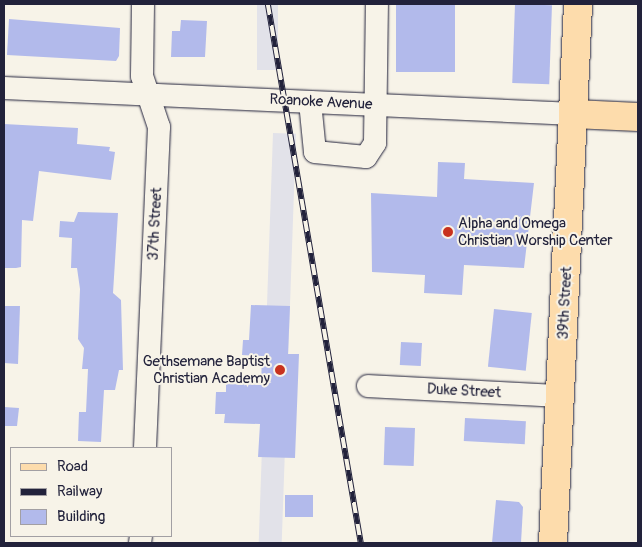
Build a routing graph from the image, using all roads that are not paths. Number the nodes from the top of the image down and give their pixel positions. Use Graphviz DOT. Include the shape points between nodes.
graph roads {
  1 [pos="143,4"];
  2 [pos="377,4"];
  3 [pos="578,4"];
  4 [pos="4,88"];
  5 [pos="150,95"];
  6 [pos="310,102"];
  7 [pos="374,105"];
  8 [pos="574,114"];
  9 [pos="638,117"];
  10 [pos="368,386"];
  11 [pos="560,396"];
  12 [pos="144,447"];
  13 [pos="553,543"];
  1 -- 5 [label="street, 37th Street" via="141,65"];
  2 -- 7 [label="street"];
  3 -- 8 [label="main road, 39th Street"];
  4 -- 5 [label="street, Roanoke Avenue"];
  5 -- 6 [label="street, Roanoke Avenue"];
  5 -- 12 [label="street, 37th Street" via="159,127"];
  6 -- 7 [label="street, Roanoke Avenue"];
  6 -- 7 [label="street" via="315,152 366,157 375,143"];
  7 -- 8 [label="street, Roanoke Avenue"];
  8 -- 9 [label="main road, Roanoke Avenue"];
  8 -- 11 [label="main road, 39th Street"];
  10 -- 11 [label="street, Duke Street"];
  11 -- 13 [label="main road, 39th Street"];
}
